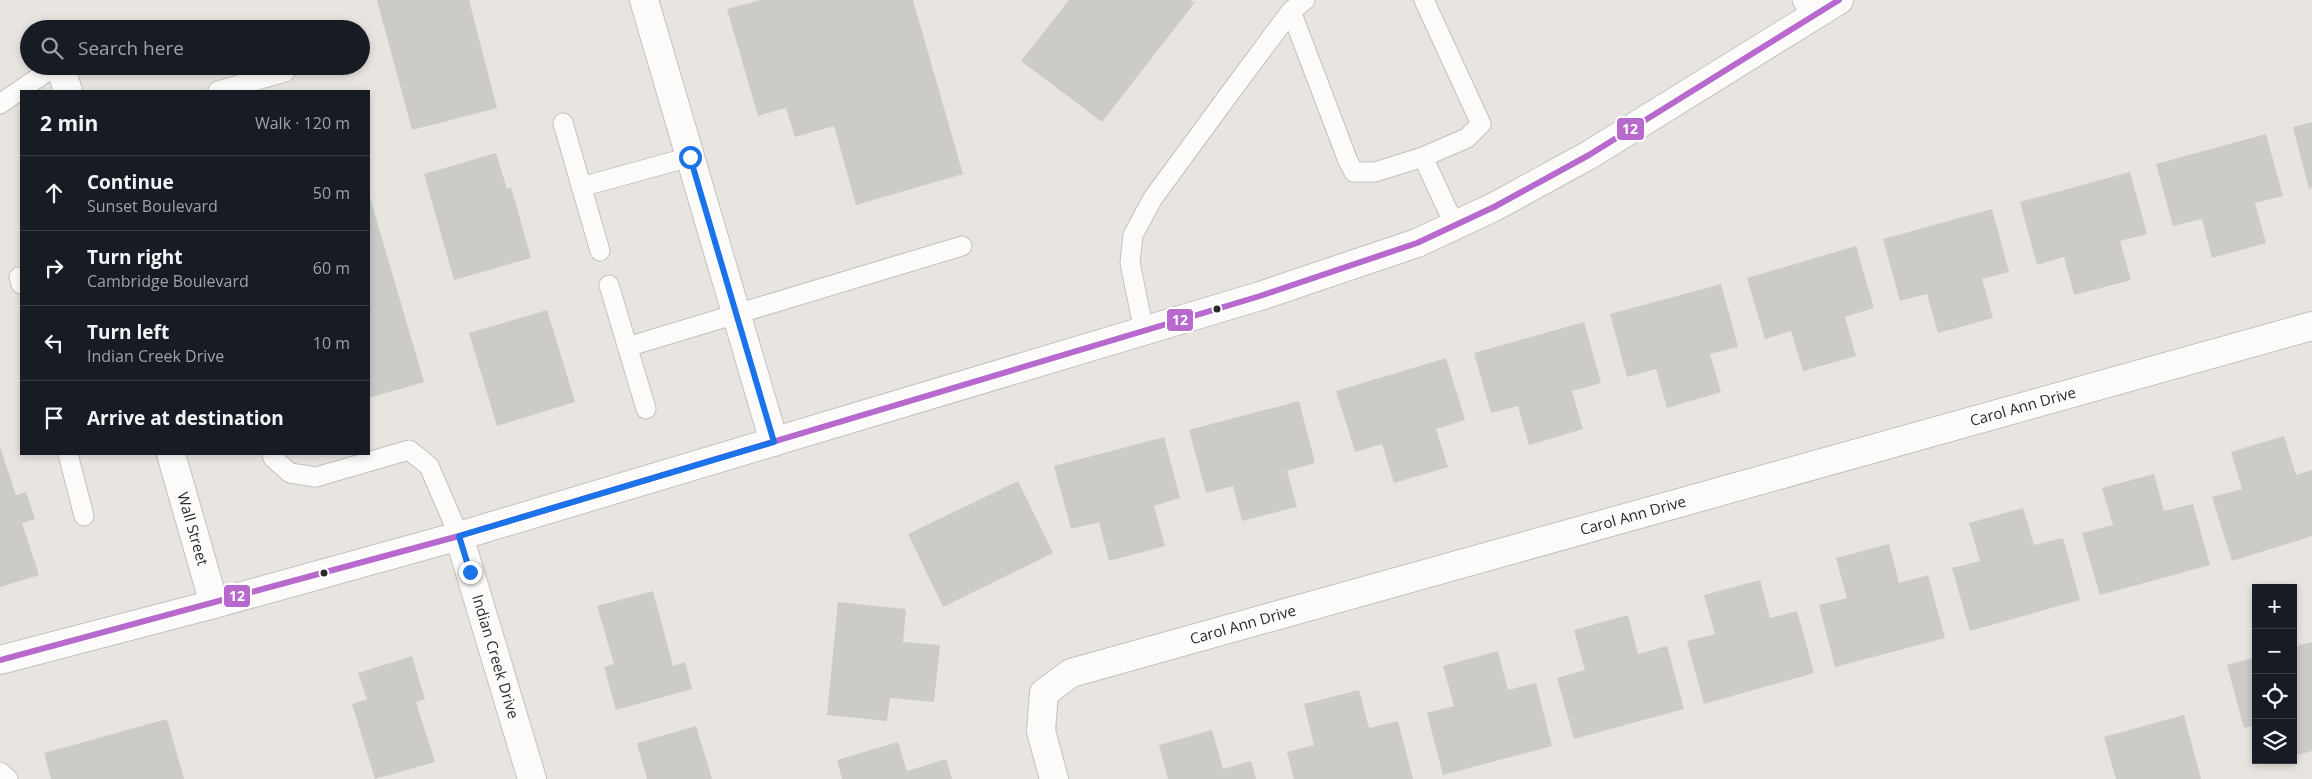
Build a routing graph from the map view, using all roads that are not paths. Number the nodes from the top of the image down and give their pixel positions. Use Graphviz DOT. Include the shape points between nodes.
graph roads {
  1 [pos="644,0"];
  2 [pos="1424,0"];
  3 [pos="1839,0"];
  4 [pos="1298,6"];
  5 [pos="1807,8"];
  6 [pos="42,75"];
  7 [pos="63,75"];
  8 [pos="274,75"];
  9 [pos="20,90"];
  10 [pos="20,90"];
  11 [pos="68,90"];
  12 [pos="222,90"];
  13 [pos="0,104"];
  14 [pos="563,123"];
  15 [pos="690,157"];
  16 [pos="1423,157"];
  17 [pos="581,186"];
  18 [pos="1455,226"];
  19 [pos="962,246"];
  20 [pos="600,251"];
  21 [pos="609,285"];
  22 [pos="736,314"];
  23 [pos="2312,326"];
  24 [pos="1144,331"];
  25 [pos="627,347"];
  26 [pos="646,409"];
  27 [pos="774,442"];
  28 [pos="68,455"];
  29 [pos="171,455"];
  30 [pos="273,455"];
  31 [pos="84,516"];
  32 [pos="459,536"];
  33 [pos="214,604"];
  34 [pos="0,660"];
  35 [pos="0,772"];
  36 [pos="8,779"];
  37 [pos="532,779"];
  38 [pos="1054,779"];
  1 -- 15 [label="street"];
  2 -- 16 [label="lane" via="1480,124 1467,138"];
  3 -- 5 [label="street"];
  4 -- 16 [label="lane" via="1354,172 1375,172"];
  4 -- 24 [label="lane" via="1153,198 1134,235 1130,263"];
  5 -- 18 [label="street" via="1589,155"];
  6 -- 10 [label="lane"];
  7 -- 11 [label="street"];
  8 -- 12 [label="lane"];
  9 -- 13 [label="lane"];
  14 -- 17 [label="lane"];
  15 -- 17 [label="lane"];
  15 -- 22 [label="street"];
  16 -- 18 [label="lane"];
  17 -- 20 [label="lane"];
  18 -- 24 [label="street" via="1417,244"];
  19 -- 22 [label="lane"];
  21 -- 25 [label="lane"];
  22 -- 25 [label="lane"];
  22 -- 27 [label="street"];
  23 -- 38 [label="street, Carol Ann Drive" via="1071,673 1044,693 1041,731"];
  24 -- 27 [label="street"];
  25 -- 26 [label="lane"];
  27 -- 32 [label="street"];
  28 -- 31 [label="lane"];
  29 -- 33 [label="street, Wall Street"];
  30 -- 32 [label="lane" via="290,473 316,478 409,450 429,466"];
  32 -- 33 [label="street"];
  32 -- 37 [label="street, Indian Creek Drive"];
  33 -- 34 [label="street"];
  35 -- 36 [label="lane"];
}
